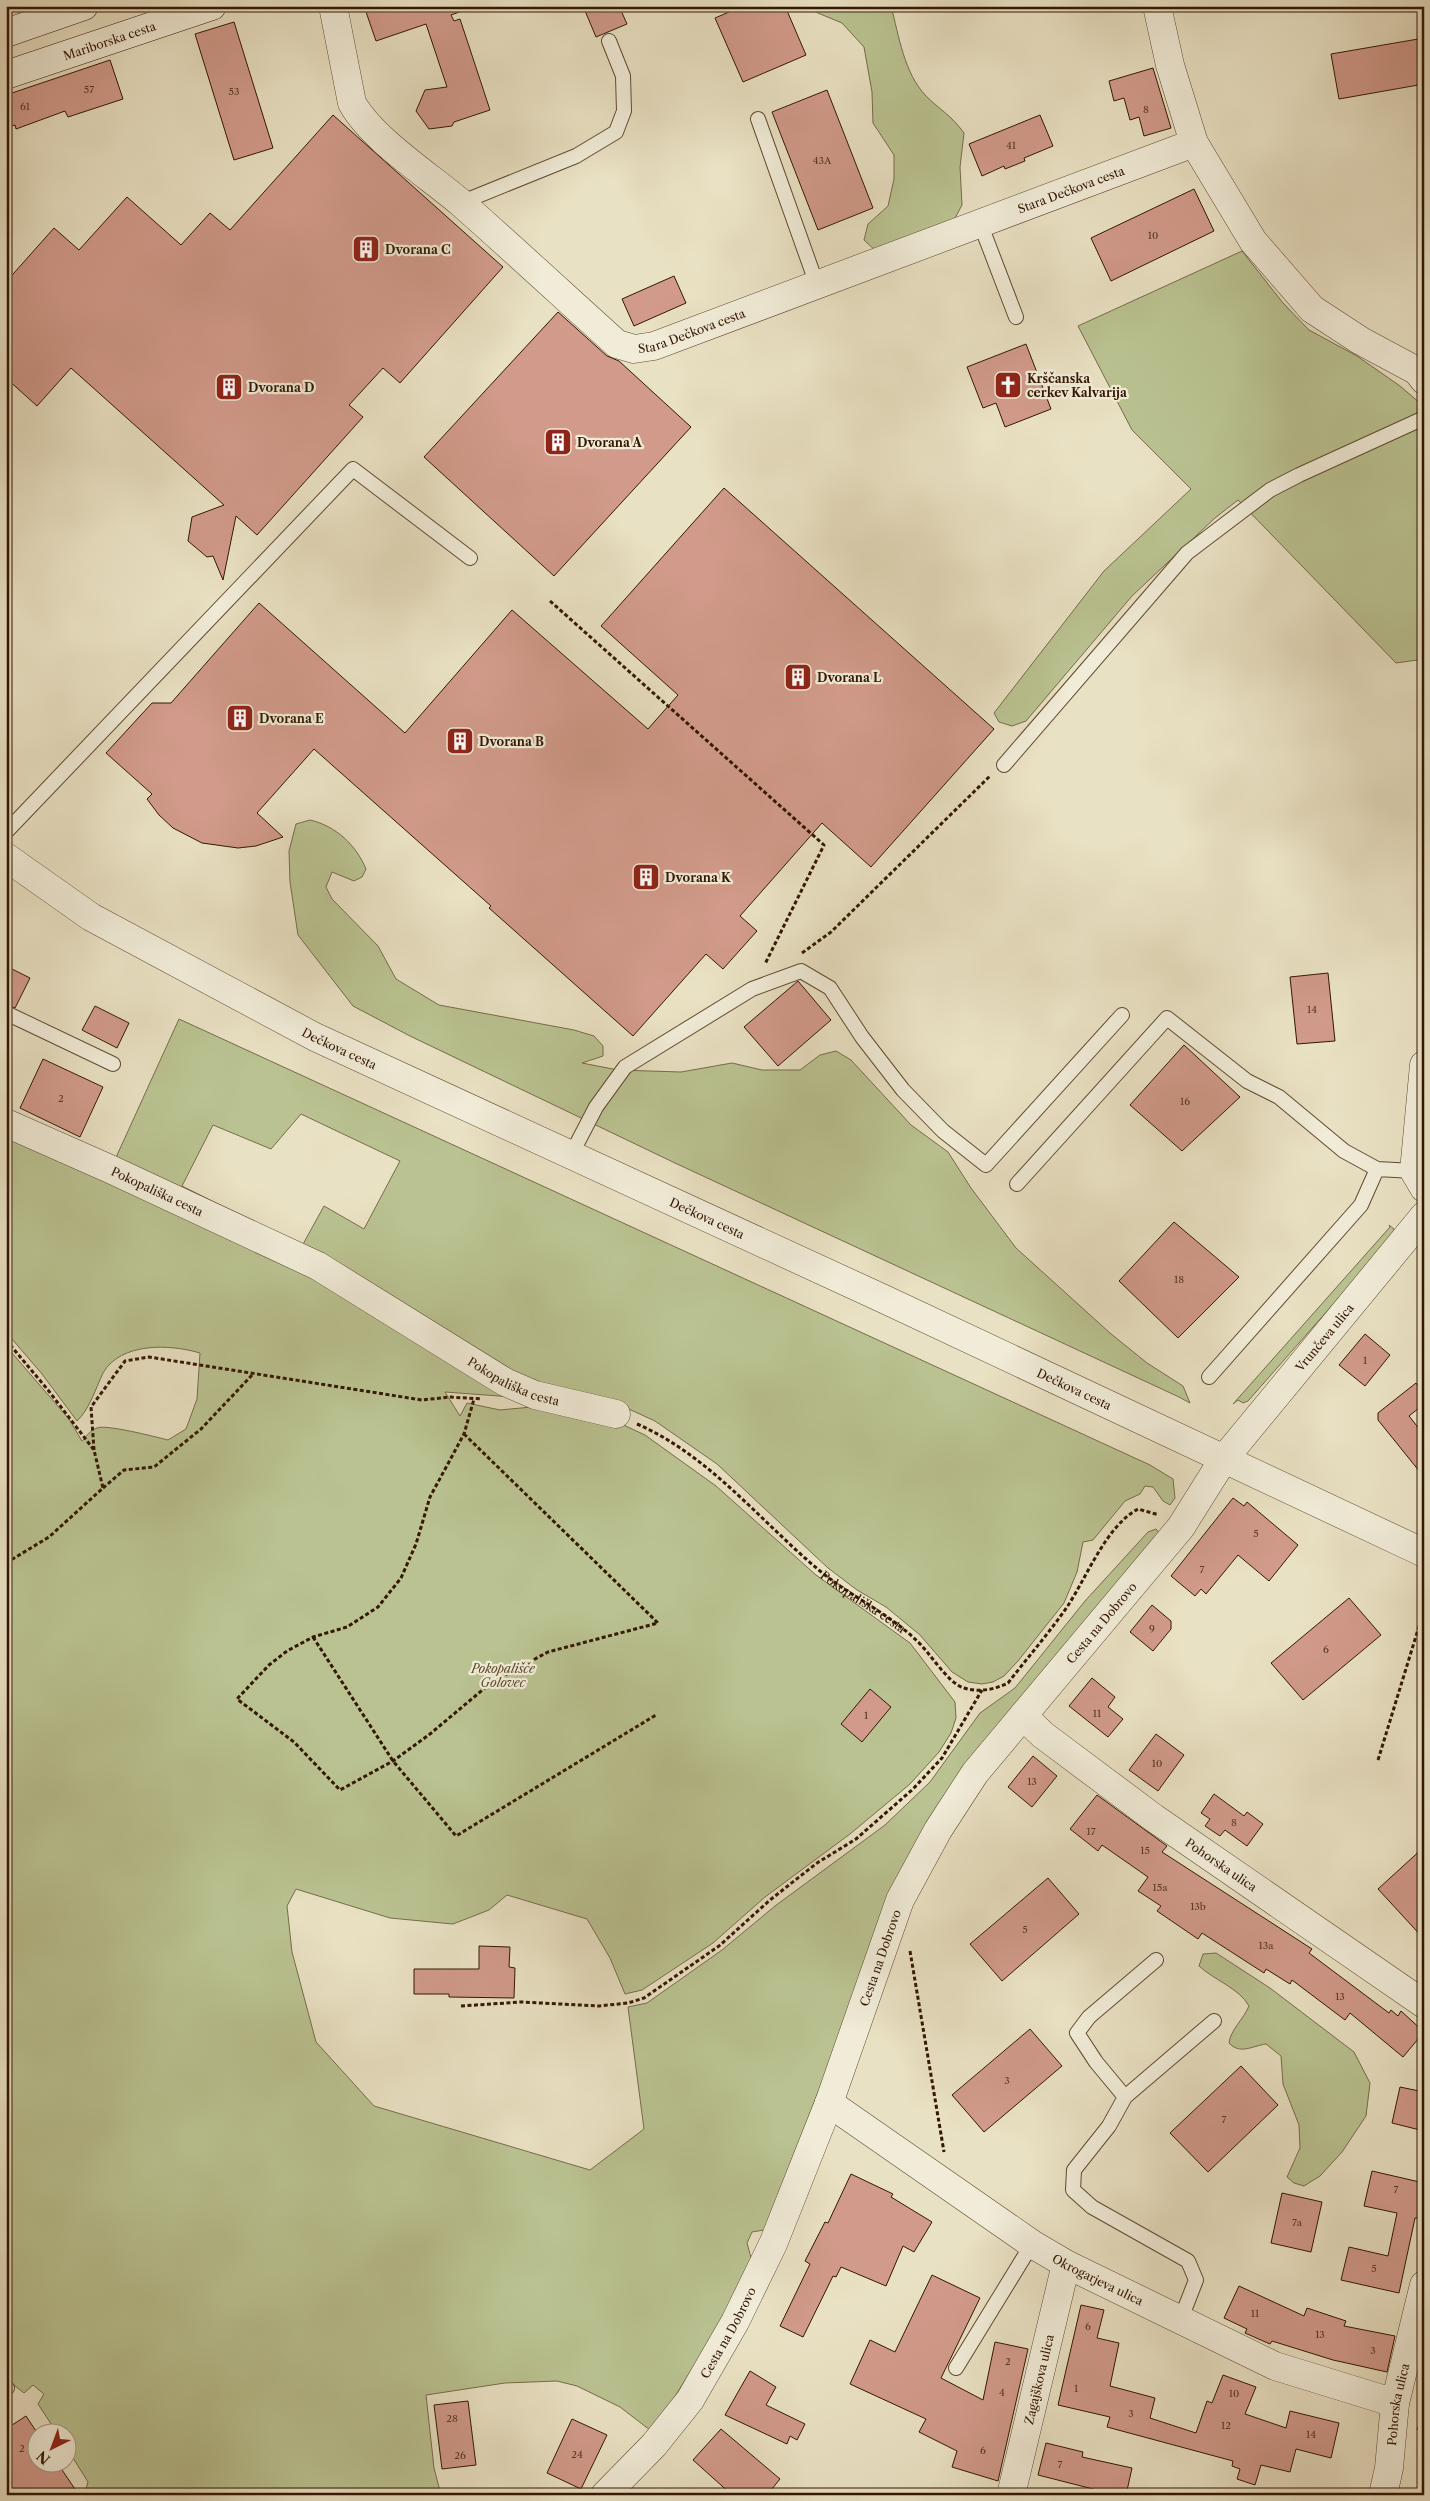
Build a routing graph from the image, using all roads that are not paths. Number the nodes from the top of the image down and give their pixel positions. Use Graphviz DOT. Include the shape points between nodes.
graph roads {
  1 [pos="84,6"];
  2 [pos="212,6"];
  3 [pos="333,6"];
  4 [pos="1158,6"];
  5 [pos="39,14"];
  6 [pos="6,33"];
  7 [pos="609,41"];
  8 [pos="6,75"];
  9 [pos="758,119"];
  10 [pos="1194,143"];
  11 [pos="460,203"];
  12 [pos="980,223"];
  13 [pos="817,285"];
  14 [pos="1016,317"];
  15 [pos="1424,380"];
  16 [pos="1424,418"];
  17 [pos="470,558"];
  18 [pos="1004,765"];
  19 [pos="6,832"];
  20 [pos="6,857"];
  21 [pos="6,1013"];
  22 [pos="1122,1015"];
  23 [pos="113,1064"];
  24 [pos="1424,1065"];
  25 [pos="6,1124"];
  26 [pos="571,1155"];
  27 [pos="1377,1169"];
  28 [pos="1419,1180"];
  29 [pos="1016,1184"];
  30 [pos="1424,1216"];
  31 [pos="1209,1377"];
  32 [pos="616,1414"];
  33 [pos="1223,1460"];
  34 [pos="1424,1553"];
  35 [pos="1023,1716"];
  36 [pos="1156,1960"];
  37 [pos="1424,2004"];
  38 [pos="1214,2021"];
  39 [pos="1125,2097"];
  40 [pos="829,2104"];
  41 [pos="1032,2244"];
  42 [pos="1066,2264"];
  43 [pos="1424,2285"];
  44 [pos="1180,2321"];
  45 [pos="956,2368"];
  46 [pos="1395,2403"];
  47 [pos="605,2495"];
  48 [pos="1011,2495"];
  49 [pos="1383,2495"];
  1 -- 5 [label="street"];
  2 -- 8 [label="street, Mariborska cesta"];
  3 -- 11 [label="street, Stara Dečkova cesta" via="352,103 357,113"];
  4 -- 10 [label="street" via="1170,65"];
  5 -- 6 [label="street"];
  7 -- 11 [label="lane" via="623,76 624,111 616,132 576,156"];
  9 -- 13 [label="lane"];
  10 -- 12 [label="street, Stara Dečkova cesta"];
  10 -- 15 [label="street" via="1253,241 1312,308 1360,341 1417,371"];
  11 -- 13 [label="street, Stara Dečkova cesta" via="617,344 634,349 654,346"];
  12 -- 13 [label="street, Stara Dečkova cesta"];
  12 -- 14 [label="lane"];
  16 -- 18 [label="lane" via="1270,490 1187,553"];
  17 -- 19 [label="lane" via="353,469"];
  20 -- 26 [label="street, Dečkova cesta" via="91,917 315,1037"];
  21 -- 23 [label="lane"];
  22 -- 26 [label="lane" via="986,1164 943,1131 903,1090 830,988 801,971 752,989 625,1067 596,1107"];
  24 -- 28 [label="street"];
  25 -- 32 [label="street, Pokopališka cesta" via="318,1266 505,1382 535,1395"];
  26 -- 33 [label="street, Dečkova cesta"];
  27 -- 28 [label="lane"];
  27 -- 29 [label="lane" via="1344,1151 1279,1097 1247,1081 1167,1018"];
  27 -- 31 [label="lane" via="1361,1205"];
  30 -- 33 [label="street, Vrunčeva ulica"];
  33 -- 34 [label="street, Dečkova cesta" via="1307,1496"];
  33 -- 35 [label="street, Cesta na Dobrovo" via="1181,1527"];
  35 -- 37 [label="street, Pohorska ulica" via="1043,1735 1154,1818"];
  35 -- 40 [label="street, Cesta na Dobrovo" via="964,1790 900,1900"];
  36 -- 39 [label="lane" via="1089,2017 1077,2033"];
  38 -- 39 [label="lane"];
  39 -- 44 [label="lane" via="1109,2126 1074,2170 1073,2190 1092,2207 1188,2261 1196,2280"];
  40 -- 41 [label="street, Okrogarjeva ulica"];
  40 -- 47 [label="street, Cesta na Dobrovo" via="773,2244 735,2322 690,2400 654,2445"];
  41 -- 42 [label="street, Okrogarjeva ulica"];
  41 -- 45 [label="lane"];
  42 -- 44 [label="street, Okrogarjeva ulica"];
  42 -- 48 [label="street, Zagajškova ulica"];
  43 -- 46 [label="street, Pohorska ulica"];
  44 -- 46 [label="street, Okrogarjeva ulica" via="1275,2366"];
  46 -- 49 [label="street, Pohorska ulica"];
}
